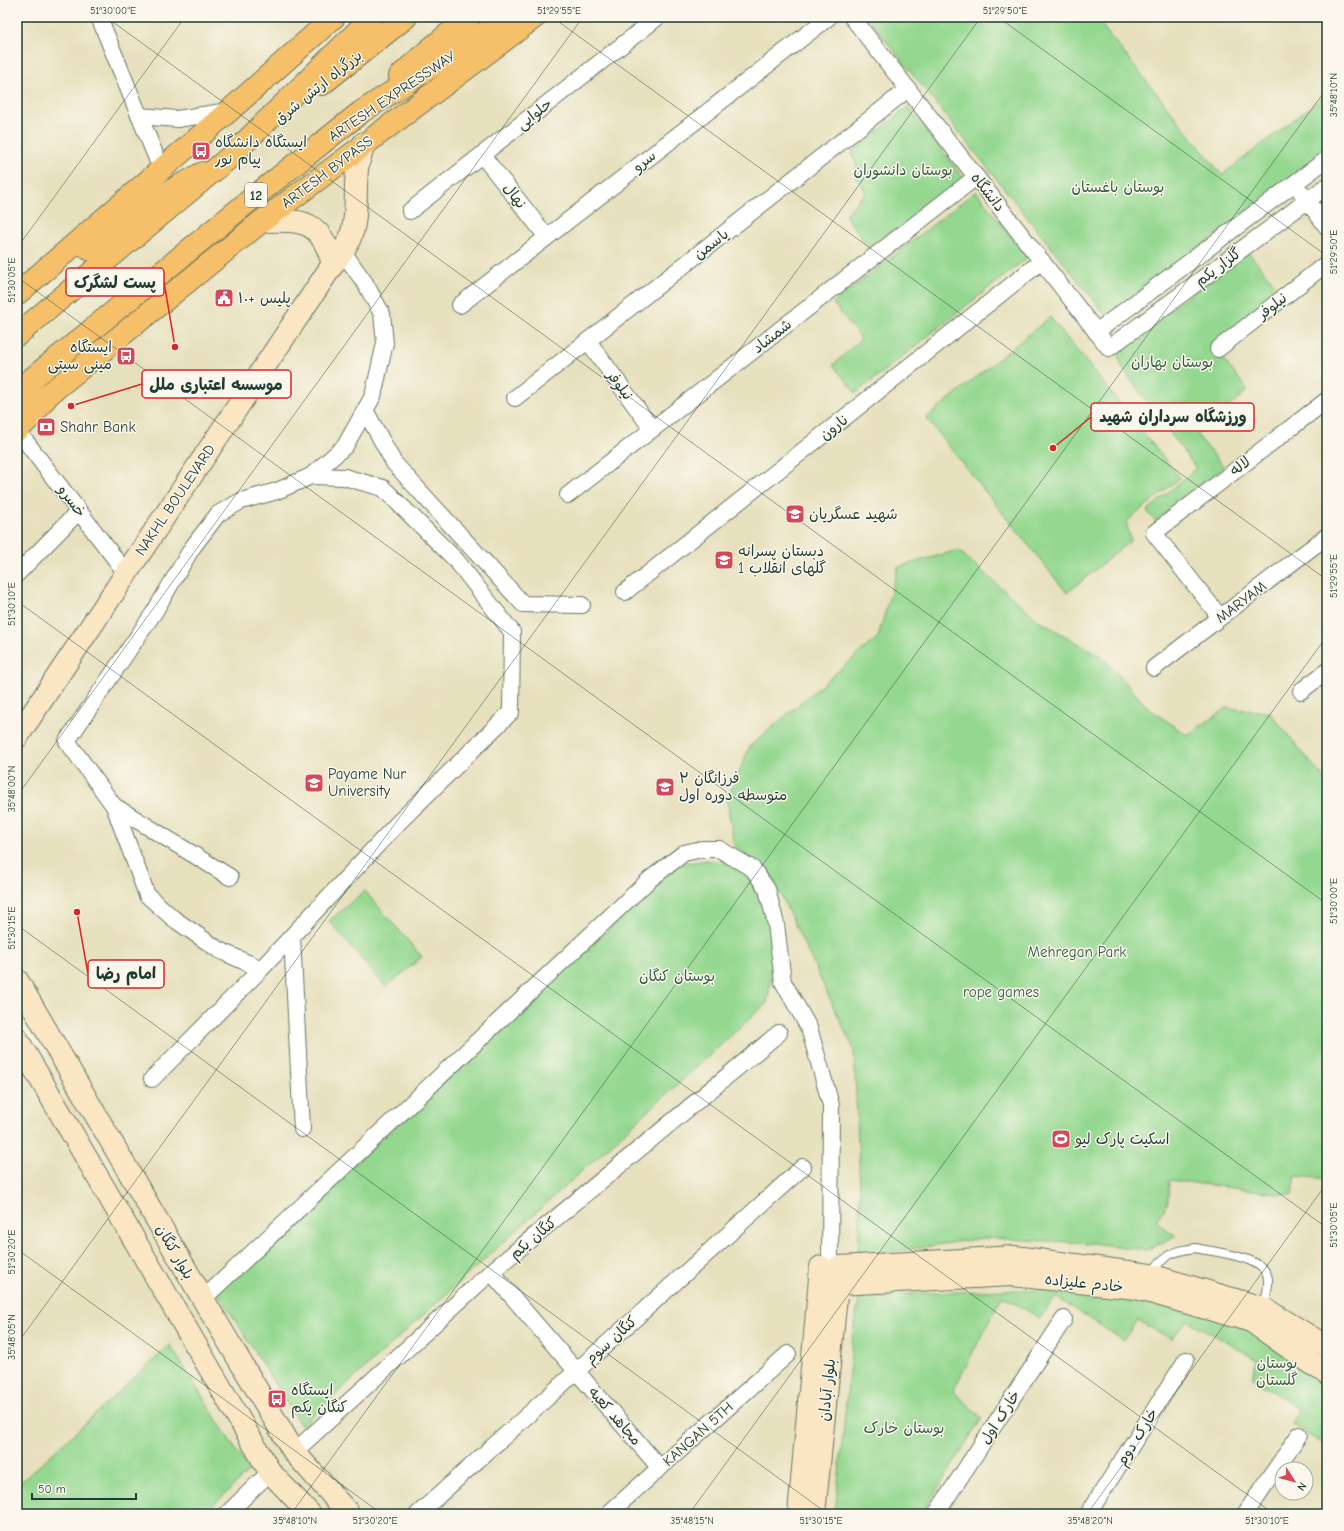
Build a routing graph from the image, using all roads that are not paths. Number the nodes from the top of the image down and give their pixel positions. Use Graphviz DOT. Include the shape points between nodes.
graph roads {
  1 [pos="99,17"];
  2 [pos="334,17"];
  3 [pos="372,17"];
  4 [pos="406,17"];
  5 [pos="469,17"];
  6 [pos="509,17"];
  7 [pos="535,17"];
  8 [pos="658,17"];
  9 [pos="829,17"];
  10 [pos="852,17"];
  11 [pos="908,89"];
  12 [pos="228,111"];
  13 [pos="361,112"];
  14 [pos="140,116"];
  15 [pos="364,143"];
  16 [pos="482,155"];
  17 [pos="230,157"];
  18 [pos="1327,159"];
  19 [pos="161,169"];
  20 [pos="976,177"];
  21 [pos="1294,183"];
  22 [pos="1327,186"];
  23 [pos="1307,200"];
  24 [pos="410,211"];
  25 [pos="262,221"];
  26 [pos="1327,227"];
  27 [pos="547,237"];
  28 [pos="338,258"];
  29 [pos="1042,261"];
  30 [pos="1327,263"];
  31 [pos="17,294"];
  32 [pos="17,303"];
  33 [pos="460,305"];
  34 [pos="1096,332"];
  35 [pos="17,335"];
  36 [pos="588,341"];
  37 [pos="1109,348"];
  38 [pos="1218,349"];
  39 [pos="17,390"];
  40 [pos="49,394"];
  41 [pos="515,398"];
  42 [pos="1327,400"];
  43 [pos="365,410"];
  44 [pos="17,411"];
  45 [pos="652,429"];
  46 [pos="17,430"];
  47 [pos="312,476"];
  48 [pos="568,495"];
  49 [pos="79,511"];
  50 [pos="1327,536"];
  51 [pos="126,573"];
  52 [pos="17,574"];
  53 [pos="626,592"];
  54 [pos="582,605"];
  55 [pos="1220,617"];
  56 [pos="1154,668"];
  57 [pos="1327,671"];
  58 [pos="1301,691"];
  59 [pos="17,737"];
  60 [pos="114,806"];
  61 [pos="230,877"];
  62 [pos="292,937"];
  63 [pos="261,970"];
  64 [pos="17,980"];
  65 [pos="779,1033"];
  66 [pos="53,1041"];
  67 [pos="21,1046"];
  68 [pos="152,1079"];
  69 [pos="302,1129"];
  70 [pos="803,1167"];
  71 [pos="491,1272"];
  72 [pos="830,1274"];
  73 [pos="1150,1275"];
  74 [pos="203,1300"];
  75 [pos="1263,1308"];
  76 [pos="1064,1319"];
  77 [pos="1327,1348"];
  78 [pos="788,1354"];
  79 [pos="1186,1360"];
  80 [pos="576,1371"];
  81 [pos="1327,1374"];
  82 [pos="1299,1435"];
  83 [pos="294,1452"];
  84 [pos="660,1468"];
  85 [pos="270,1472"];
  86 [pos="227,1514"];
  87 [pos="310,1514"];
  88 [pos="348,1514"];
  89 [pos="418,1514"];
  90 [pos="608,1514"];
  91 [pos="799,1514"];
  92 [pos="814,1514"];
  93 [pos="936,1514"];
  94 [pos="1088,1514"];
  95 [pos="1245,1514"];
  1 -- 14 [label="street"];
  2 -- 12 [label="main road"];
  3 -- 17 [label="main road"];
  4 -- 17 [label="main road, بزرگراه ارتش شرق"];
  5 -- 13 [label="main road" via="422,55"];
  6 -- 13 [label="main road, ARTESH EXPRESSWAY / 12"];
  7 -- 15 [label="main road, ARTESH BYPASS"];
  8 -- 16 [label="street, حلوایی"];
  9 -- 27 [label="street, سرو"];
  10 -- 11 [label="street, دانشگاه"];
  11 -- 20 [label="street, دانشگاه"];
  11 -- 36 [label="street, یاسمن"];
  12 -- 14 [label="street" via="177,119"];
  12 -- 19 [label="main road"];
  13 -- 39 [label="main road, ARTESH EXPRESSWAY / 12"];
  14 -- 19 [label="street"];
  15 -- 25 [label="main road, ARTESH BYPASS"];
  15 -- 28 [label="main road, NAKHL BOULEVARD" via="357,169 357,210 353,231"];
  16 -- 24 [label="street, حلوایی"];
  16 -- 27 [label="street, نهال"];
  17 -- 32 [label="main road" via="152,201"];
  17 -- 35 [label="main road"];
  18 -- 21 [label="street"];
  19 -- 31 [label="main road"];
  20 -- 29 [label="street, دانشگاه"];
  20 -- 45 [label="street, شمشاد"];
  21 -- 23 [label="street"];
  21 -- 34 [label="street"];
  22 -- 23 [label="street, گلزار یکم"];
  23 -- 26 [label="street"];
  23 -- 37 [label="street, گلزار یکم"];
  25 -- 28 [label="main road" via="295,220 314,228"];
  25 -- 40 [label="main road, ARTESH BYPASS"];
  27 -- 33 [label="street, سرو"];
  28 -- 43 [label="street" via="364,283 382,314 385,343 373,396"];
  28 -- 51 [label="main road, NAKHL BOULEVARD"];
  29 -- 34 [label="street, دانشگاه"];
  29 -- 53 [label="street, نارون"];
  30 -- 38 [label="street, نیلوفر"];
  34 -- 37 [label="street, دانشگاه"];
  36 -- 41 [label="street, یاسمن"];
  36 -- 45 [label="street, نیلوفر"];
  40 -- 44 [label="main road"];
  40 -- 46 [label="main road, ARTESH BYPASS"];
  42 -- 55 [label="street, لاله" via="1154,532"];
  43 -- 47 [label="street" via="345,446"];
  43 -- 54 [label="street" via="394,463 523,604"];
  45 -- 48 [label="street, شمشاد"];
  46 -- 49 [label="street, خسرو"];
  47 -- 60 [label="street" via="277,492 241,501 218,514 192,548 155,611 67,741"];
  47 -- 62 [label="street" via="344,477 383,488 456,560 512,632 511,712 398,823"];
  49 -- 51 [label="street, خسرو"];
  49 -- 52 [label="street"];
  50 -- 55 [label="street, MARYAM"];
  51 -- 59 [label="main road, NAKHL BOULEVARD"];
  55 -- 56 [label="street, MARYAM"];
  57 -- 58 [label="street"];
  60 -- 61 [label="street"];
  60 -- 63 [label="street" via="147,895 174,919 219,950"];
  62 -- 63 [label="street"];
  62 -- 69 [label="street"];
  63 -- 68 [label="street"];
  64 -- 66 [label="main road, بلوار کنگان"];
  65 -- 71 [label="street, کنگان یکم"];
  66 -- 67 [label="main road"];
  66 -- 74 [label="main road, بلوار کنگان"];
  67 -- 85 [label="main road, بلوار کنگان"];
  70 -- 80 [label="street, کنگان سوم"];
  71 -- 80 [label="street, مجاهد کعبه"];
  71 -- 83 [label="street, کنگان یکم"];
  72 -- 73 [label="main road, خادم علیزاده" via="1015,1257"];
  72 -- 74 [label="street" via="831,1105 809,1028 783,982 776,924 767,889 753,869 719,849 702,848 684,853 649,880"];
  72 -- 81 [label="main road, خادم علیزاده" via="1012,1276 1136,1288 1251,1321"];
  72 -- 91 [label="main road, بلوار آبادان"];
  72 -- 92 [label="main road, بلوار آبادان"];
  73 -- 75 [label="main road, خادم علیزاده"];
  73 -- 75 [label="lane" via="1162,1259 1173,1252 1188,1249 1195,1248 1251,1260 1261,1266 1268,1280"];
  74 -- 83 [label="main road, بلوار کنگان"];
  75 -- 77 [label="main road, خادم علیزاده"];
  76 -- 93 [label="street, خارک اول"];
  78 -- 84 [label="street, KANGAN 5TH"];
  79 -- 94 [label="street, خارک دوم"];
  80 -- 84 [label="street, مجاهد کعبه"];
  80 -- 89 [label="street, کنگان سوم"];
  82 -- 95 [label="street"];
  83 -- 85 [label="main road"];
  83 -- 88 [label="main road, بلوار کنگان"];
  84 -- 90 [label="street, KANGAN 5TH"];
  85 -- 86 [label="street"];
  85 -- 87 [label="main road, بلوار کنگان"];
}
